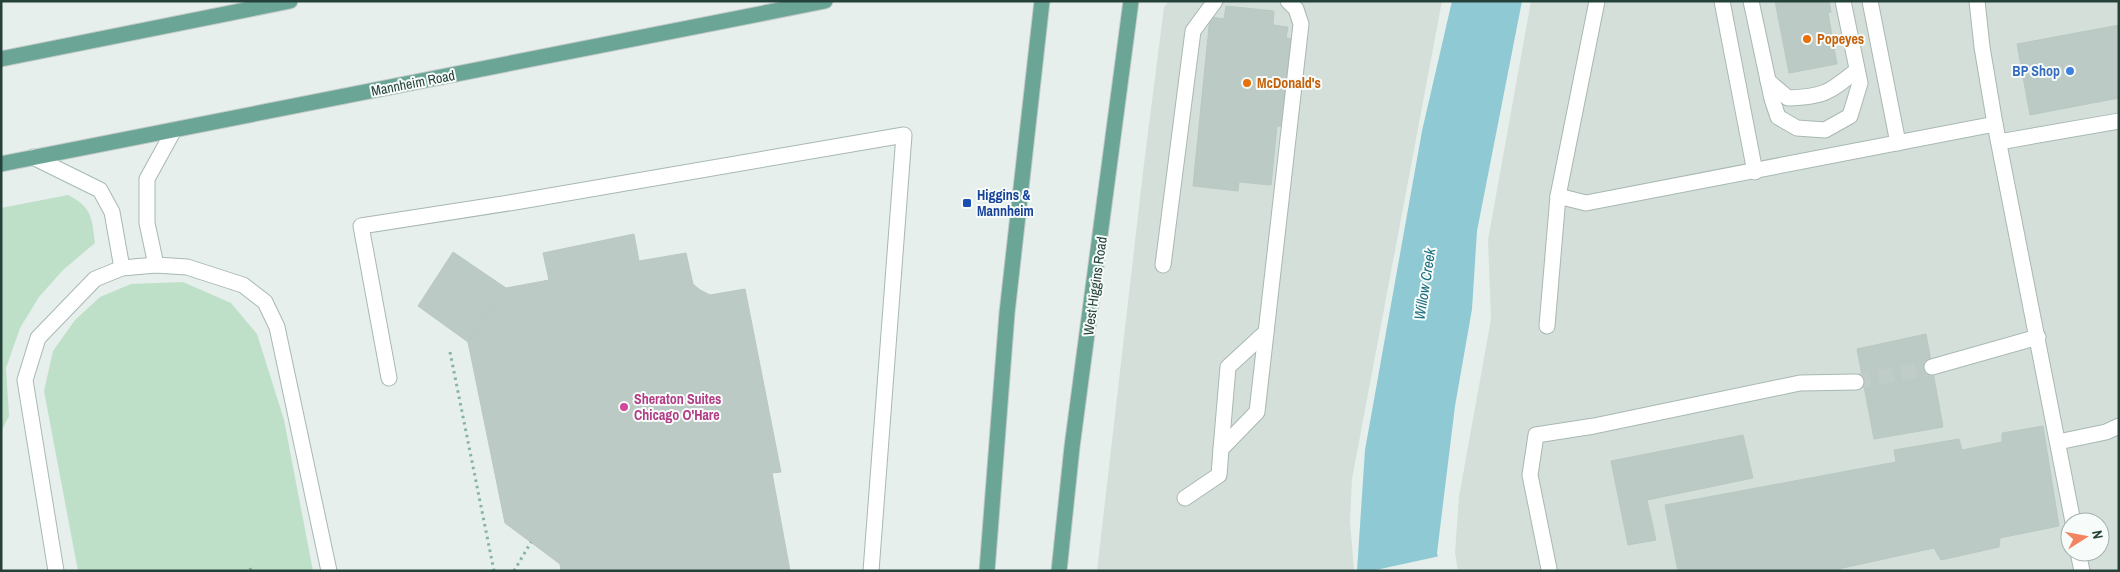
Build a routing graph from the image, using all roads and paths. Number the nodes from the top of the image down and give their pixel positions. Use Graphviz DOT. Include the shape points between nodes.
graph roads {
  1 [pos="290,1"];
  2 [pos="825,1"];
  3 [pos="1042,1"];
  4 [pos="1131,1"];
  5 [pos="1215,1"];
  6 [pos="1288,1"];
  7 [pos="1597,1"];
  8 [pos="1722,1"];
  9 [pos="1751,1"];
  10 [pos="1843,1"];
  11 [pos="1870,1"];
  12 [pos="1977,1"];
  13 [pos="1,59"];
  14 [pos="1858,70"];
  15 [pos="1768,81"];
  16 [pos="2119,121"];
  17 [pos="1995,124"];
  18 [pos="174,130"];
  19 [pos="1999,142"];
  20 [pos="1898,143"];
  21 [pos="33,157"];
  22 [pos="1,164"];
  23 [pos="1755,172"];
  24 [pos="1558,196"];
  25 [pos="156,265"];
  26 [pos="1162,265"];
  27 [pos="122,268"];
  28 [pos="1547,326"];
  29 [pos="1266,332"];
  30 [pos="2038,337"];
  31 [pos="450,352"];
  32 [pos="1932,367"];
  33 [pos="389,378"];
  34 [pos="1856,382"];
  35 [pos="2119,426"];
  36 [pos="2058,442"];
  37 [pos="1221,449"];
  38 [pos="1185,498"];
  39 [pos="2070,512"];
  40 [pos="531,542"];
  41 [pos="1548,570"];
  42 [pos="56,571"];
  43 [pos="329,571"];
  44 [pos="494,571"];
  45 [pos="514,571"];
  46 [pos="871,571"];
  47 [pos="987,571"];
  48 [pos="1059,571"];
  1 -- 13 [label="main road"];
  2 -- 18 [label="main road, Mannheim Road"];
  3 -- 47 [label="main road" via="1007,313"];
  4 -- 48 [label="main road, West Higgins Road" via="1072,447"];
  5 -- 26 [label="lane" via="1193,31"];
  6 -- 29 [label="lane" via="1296,9 1302,24"];
  7 -- 24 [label="lane"];
  8 -- 23 [label="lane"];
  9 -- 15 [label="lane"];
  10 -- 14 [label="lane"];
  11 -- 20 [label="lane"];
  12 -- 17 [label="lane"];
  14 -- 15 [label="lane" via="1832,91 1812,97 1788,98"];
  14 -- 15 [label="lane" via="1860,83 1850,116 1825,130 1797,128 1778,117"];
  16 -- 19 [label="lane"];
  17 -- 19 [label="lane"];
  17 -- 20 [label="lane"];
  18 -- 21 [label="main road, Mannheim Road"];
  18 -- 25 [label="lane" via="147,179 147,223"];
  19 -- 30 [label="lane"];
  20 -- 23 [label="lane"];
  21 -- 22 [label="main road, Mannheim Road"];
  21 -- 27 [label="lane" via="100,190 112,212"];
  23 -- 24 [label="lane" via="1586,203"];
  24 -- 28 [label="lane"];
  25 -- 27 [label="lane"];
  25 -- 43 [label="lane" via="187,267 242,285 265,302 277,327"];
  27 -- 42 [label="lane" via="95,280 38,338 25,380"];
  29 -- 37 [label="lane" via="1257,412"];
  29 -- 37 [label="lane" via="1228,367"];
  30 -- 32 [label="lane"];
  30 -- 36 [label="lane"];
  31 -- 44 [label="path"];
  33 -- 46 [label="lane" via="361,226 904,135"];
  34 -- 41 [label="lane" via="1800,383 1536,435 1530,475"];
  35 -- 36 [label="lane" via="2106,432"];
  36 -- 39 [label="lane"];
  37 -- 38 [label="lane" via="1219,475"];
  40 -- 45 [label="path"];
}
